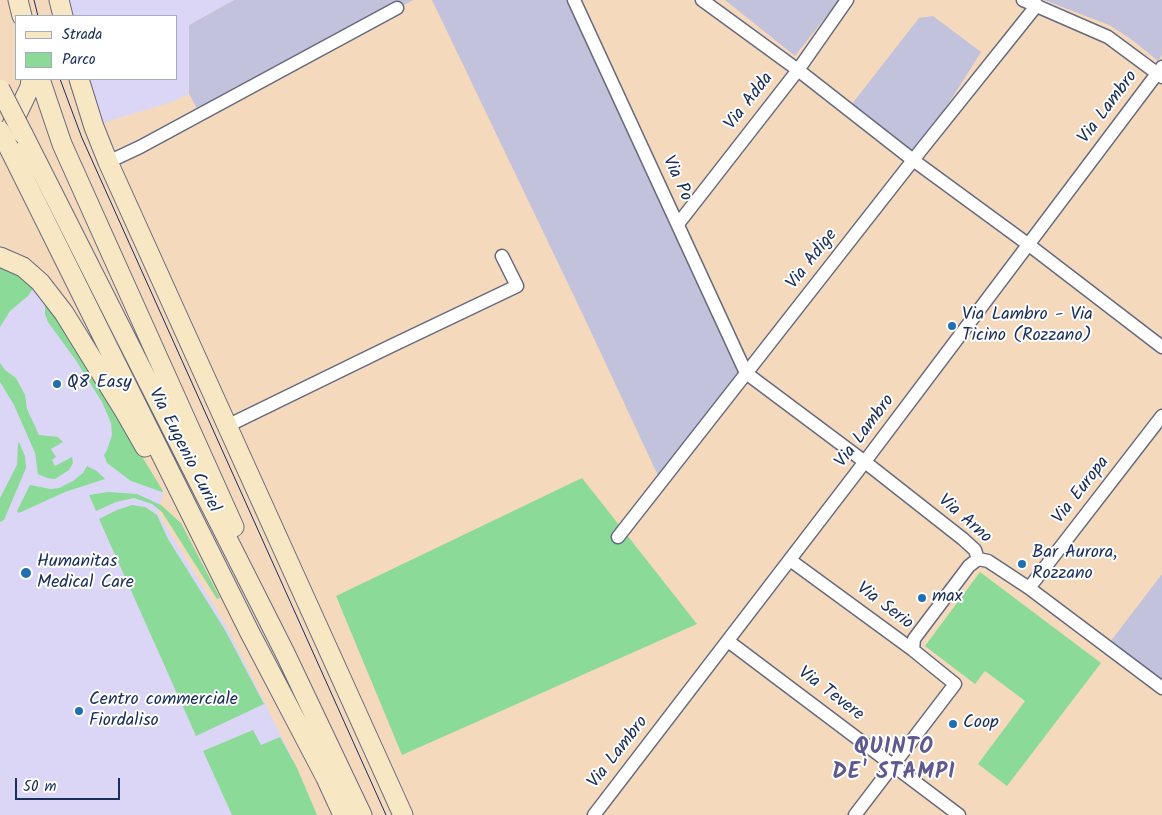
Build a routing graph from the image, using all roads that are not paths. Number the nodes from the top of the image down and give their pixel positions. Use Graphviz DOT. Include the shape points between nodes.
graph roads {
  1 [pos="59,0"];
  2 [pos="574,0"];
  3 [pos="702,0"];
  4 [pos="847,0"];
  5 [pos="1023,0"];
  6 [pos="1036,5"];
  7 [pos="397,8"];
  8 [pos="63,15"];
  9 [pos="798,70"];
  10 [pos="1160,72"];
  11 [pos="31,80"];
  12 [pos="40,80"];
  13 [pos="80,80"];
  14 [pos="0,89"];
  15 [pos="0,131"];
  16 [pos="4,143"];
  17 [pos="913,160"];
  18 [pos="108,162"];
  19 [pos="678,224"];
  20 [pos="1029,244"];
  21 [pos="502,256"];
  22 [pos="0,257"];
  23 [pos="1162,347"];
  24 [pos="746,373"];
  25 [pos="1162,416"];
  26 [pos="227,426"];
  27 [pos="865,462"];
  28 [pos="187,525"];
  29 [pos="618,537"];
  30 [pos="978,559"];
  31 [pos="790,560"];
  32 [pos="1029,588"];
  33 [pos="728,641"];
  34 [pos="913,650"];
  35 [pos="285,653"];
  36 [pos="1162,688"];
  37 [pos="893,764"];
  38 [pos="343,815"];
  39 [pos="362,815"];
  40 [pos="403,815"];
  41 [pos="594,815"];
  42 [pos="855,815"];
  43 [pos="959,815"];
  1 -- 8 [label="main road"];
  2 -- 19 [label="street, Via Po"];
  3 -- 9 [label="street"];
  4 -- 9 [label="street, Via Adda"];
  5 -- 6 [label="street"];
  6 -- 10 [label="street" via="1108,37"];
  6 -- 17 [label="street, Via Adige"];
  7 -- 18 [label="street"];
  9 -- 17 [label="street"];
  9 -- 19 [label="street, Via Adda"];
  10 -- 20 [label="street, Via Lambro"];
  11 -- 16 [label="main road"];
  12 -- 35 [label="main road" via="62,144 261,589"];
  13 -- 18 [label="main road"];
  14 -- 35 [label="main road, Via Eugenio Curiel, bridge"];
  15 -- 16 [label="main road, Via Eugenio Curiel, bridge"];
  16 -- 38 [label="main road, Via Eugenio Curiel"];
  17 -- 20 [label="street"];
  17 -- 24 [label="street, Via Adige"];
  18 -- 26 [label="main road"];
  19 -- 24 [label="street, Via Po"];
  20 -- 23 [label="street"];
  20 -- 27 [label="street, Via Lambro"];
  21 -- 26 [label="street" via="518,286"];
  22 -- 28 [label="main road" via="23,267 40,282 64,313 125,412"];
  24 -- 27 [label="street, Via Arno"];
  24 -- 29 [label="street, Via Adige"];
  25 -- 32 [label="street, Via Europa"];
  26 -- 40 [label="main road"];
  27 -- 30 [label="street, Via Arno" via="963,539 975,550"];
  27 -- 31 [label="street, Via Lambro"];
  30 -- 32 [label="street, Via Arno" via="988,561"];
  30 -- 34 [label="street" via="969,566 914,639"];
  31 -- 33 [label="street, Via Lambro"];
  31 -- 34 [label="street, Via Serio"];
  32 -- 36 [label="street, Via Arno"];
  33 -- 37 [label="street, Via Tevere"];
  33 -- 41 [label="street, Via Lambro"];
  34 -- 37 [label="street, Via Serio" via="955,684"];
  35 -- 39 [label="main road, Via Eugenio Curiel"];
  37 -- 42 [label="street"];
  37 -- 43 [label="street, Via Tevere"];
}
